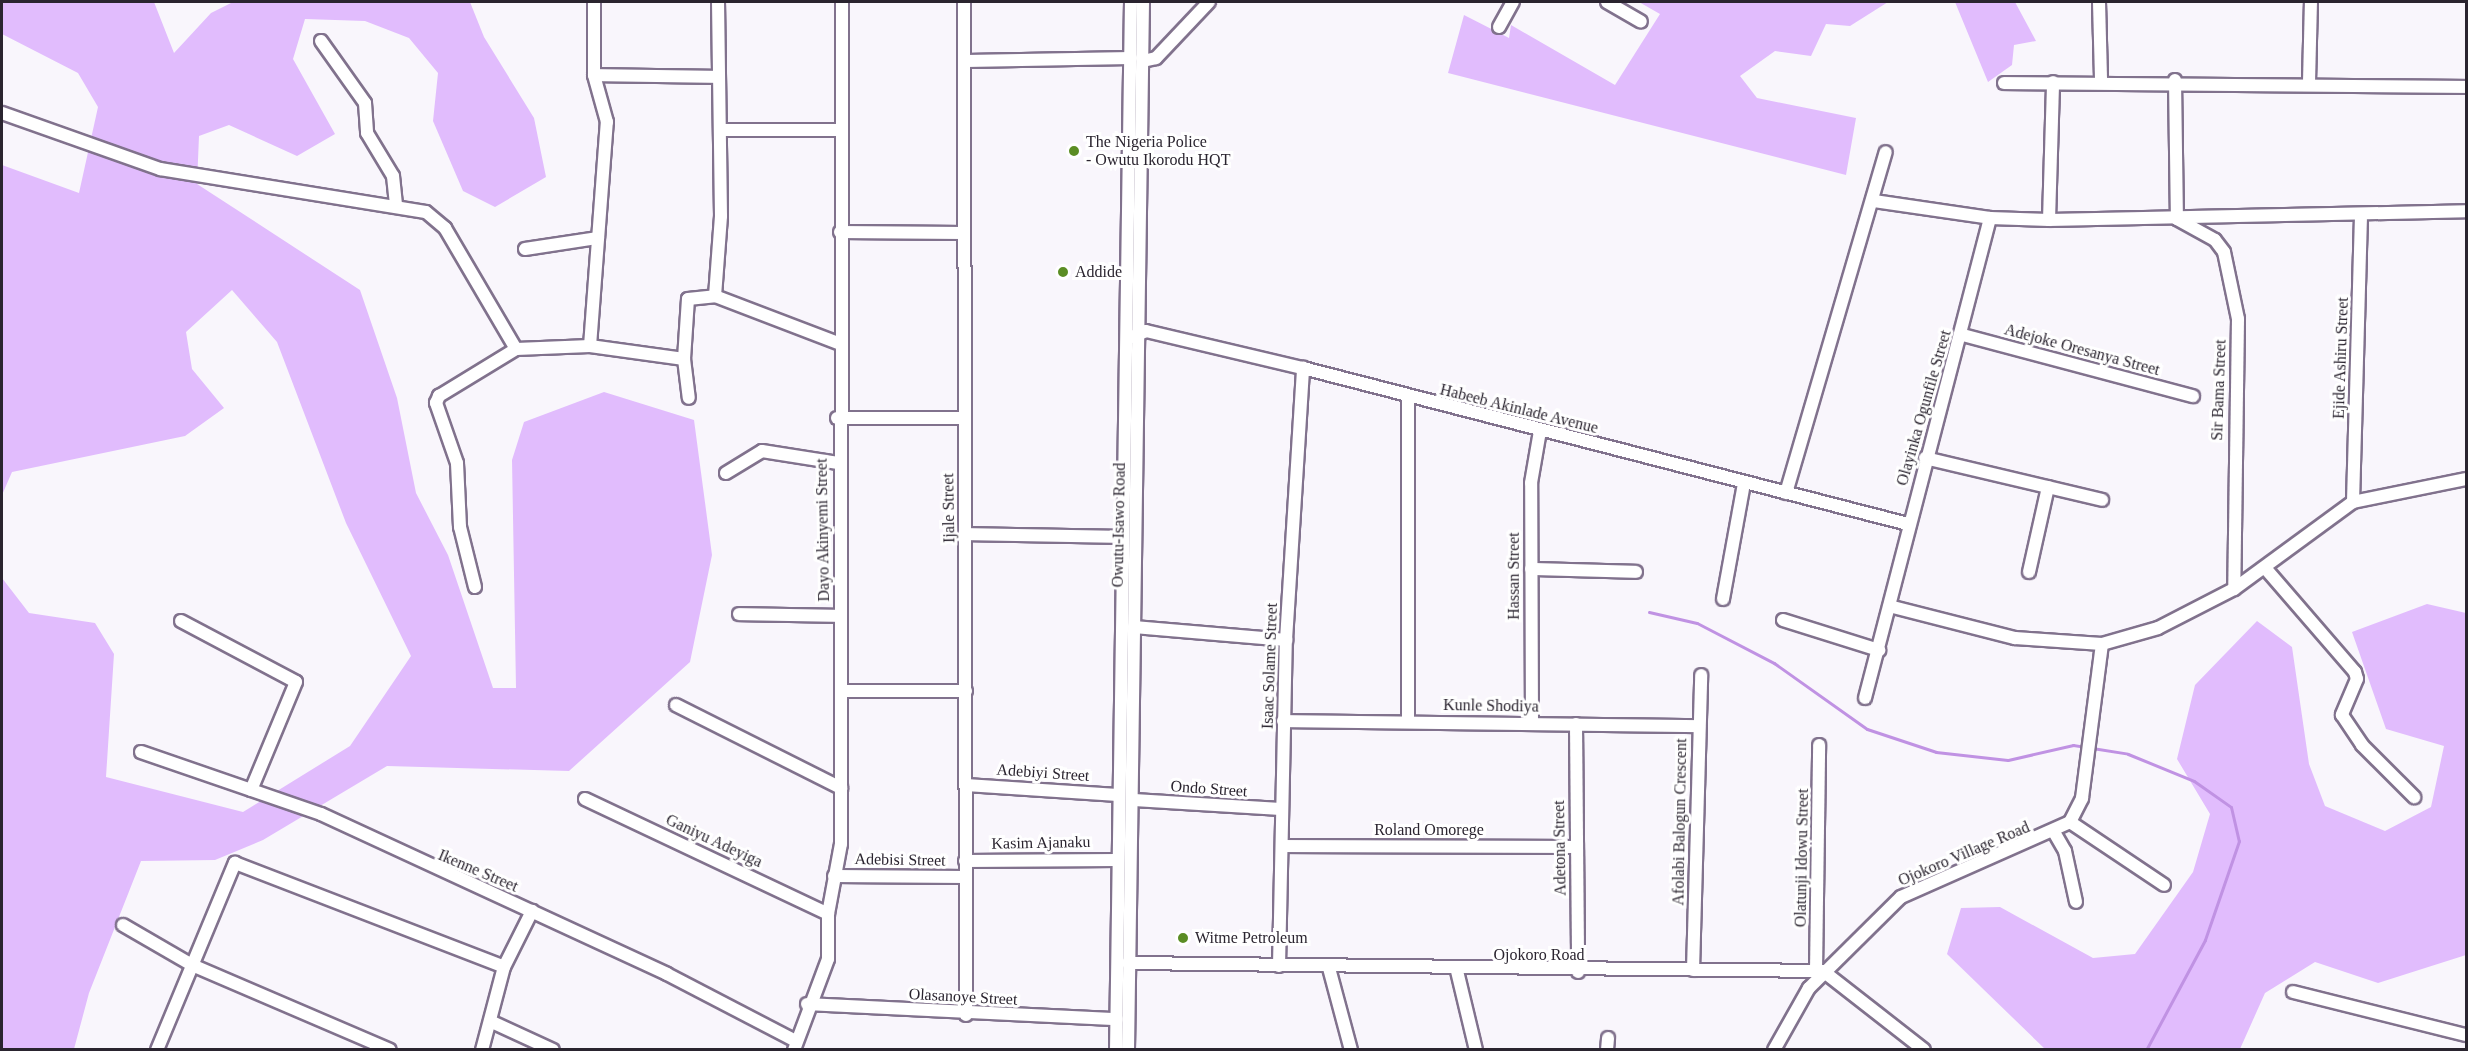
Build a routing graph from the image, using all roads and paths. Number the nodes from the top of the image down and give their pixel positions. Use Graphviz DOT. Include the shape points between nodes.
graph roads {
  1 [pos="594,2"];
  2 [pos="718,2"];
  3 [pos="842,2"];
  4 [pos="964,2"];
  5 [pos="1131,2"];
  6 [pos="1143,2"];
  7 [pos="1209,2"];
  8 [pos="1513,2"];
  9 [pos="1607,2"];
  10 [pos="2099,2"];
  11 [pos="2311,2"];
  12 [pos="1641,22"];
  13 [pos="1499,27"];
  14 [pos="321,40"];
  15 [pos="1137,59"];
  16 [pos="966,62"];
  17 [pos="594,75"];
  18 [pos="719,77"];
  19 [pos="2101,80"];
  20 [pos="2175,80"];
  21 [pos="2004,82"];
  22 [pos="2053,82"];
  23 [pos="2308,82"];
  24 [pos="2466,87"];
  25 [pos="2,113"];
  26 [pos="722,130"];
  27 [pos="842,130"];
  28 [pos="1886,152"];
  29 [pos="1874,201"];
  30 [pos="396,207"];
  31 [pos="2466,211"];
  32 [pos="2361,215"];
  33 [pos="1990,218"];
  34 [pos="2177,219"];
  35 [pos="2049,220"];
  36 [pos="840,232"];
  37 [pos="963,233"];
  38 [pos="598,238"];
  39 [pos="525,249"];
  40 [pos="715,296"];
  41 [pos="1139,334"];
  42 [pos="1963,335"];
  43 [pos="1122,341"];
  44 [pos="837,343"];
  45 [pos="590,346"];
  46 [pos="516,349"];
  47 [pos="684,359"];
  48 [pos="1303,368"];
  49 [pos="2193,396"];
  50 [pos="689,398"];
  51 [pos="1407,398"];
  52 [pos="837,418"];
  53 [pos="964,418"];
  54 [pos="1540,431"];
  55 [pos="1925,458"];
  56 [pos="838,463"];
  57 [pos="726,473"];
  58 [pos="2466,479"];
  59 [pos="1744,484"];
  60 [pos="2048,487"];
  61 [pos="1786,493"];
  62 [pos="2102,500"];
  63 [pos="2353,502"];
  64 [pos="1908,524"];
  65 [pos="967,534"];
  66 [pos="1120,537"];
  67 [pos="1531,569"];
  68 [pos="2266,569"];
  69 [pos="1636,572"];
  70 [pos="2029,572"];
  71 [pos="475,586"];
  72 [pos="2234,589"];
  73 [pos="1724,599"];
  74 [pos="1893,607"];
  75 [pos="740,614"];
  76 [pos="840,616"];
  77 [pos="1783,620"];
  78 [pos="181,621"];
  79 [pos="1134,627"];
  80 [pos="1286,640"];
  81 [pos="2102,644"];
  82 [pos="1879,650"];
  83 [pos="1701,675"];
  84 [pos="841,691"];
  85 [pos="966,691"];
  86 [pos="1865,698"];
  87 [pos="676,705"];
  88 [pos="1284,721"];
  89 [pos="1408,722"];
  90 [pos="1532,723"];
  91 [pos="1576,724"];
  92 [pos="1699,726"];
  93 [pos="1819,745"];
  94 [pos="141,752"];
  95 [pos="966,785"];
  96 [pos="841,788"];
  97 [pos="251,789"];
  98 [pos="1118,795"];
  99 [pos="2414,797"];
  100 [pos="585,799"];
  101 [pos="1134,800"];
  102 [pos="1281,809"];
  103 [pos="2070,822"];
  104 [pos="2054,832"];
  105 [pos="1282,846"];
  106 [pos="1575,847"];
  107 [pos="1117,860"];
  108 [pos="965,861"];
  109 [pos="834,876"];
  110 [pos="965,877"];
  111 [pos="2164,885"];
  112 [pos="2076,902"];
  113 [pos="532,911"];
  114 [pos="828,914"];
  115 [pos="123,926"];
  116 [pos="1128,963"];
  117 [pos="192,965"];
  118 [pos="1279,966"];
  119 [pos="504,967"];
  120 [pos="1329,968"];
  121 [pos="1693,969"];
  122 [pos="1457,971"];
  123 [pos="1820,971"];
  124 [pos="1578,972"];
  125 [pos="2293,992"];
  126 [pos="807,1004"];
  127 [pos="966,1015"];
  128 [pos="1117,1019"];
  129 [pos="492,1022"];
  130 [pos="2466,1035"];
  131 [pos="794,1045"];
  132 [pos="158,1050"];
  133 [pos="390,1050"];
  134 [pos="482,1050"];
  135 [pos="553,1050"];
  136 [pos="1116,1050"];
  137 [pos="1128,1050"];
  138 [pos="1351,1050"];
  139 [pos="1476,1050"];
  140 [pos="1774,1050"];
  141 [pos="1924,1050"];
  1 -- 17 [label="street"];
  2 -- 18 [label="street"];
  3 -- 27 [label="street, Dayo Akinyemi Street"];
  4 -- 16 [label="street, Ijale Street"];
  5 -- 15 [label="street, Owutu-Isawo Road"];
  6 -- 15 [label="street, Owutu-Isawo Road"];
  7 -- 15 [label="street" via="1156,58"];
  8 -- 13 [label="street"];
  9 -- 12 [label="street"];
  10 -- 19 [label="street"];
  11 -- 23 [label="street"];
  14 -- 30 [label="street" via="361,95 367,133 393,176"];
  15 -- 16 [label="street"];
  15 -- 41 [label="street, Owutu-Isawo Road"];
  15 -- 43 [label="street, Owutu-Isawo Road"];
  16 -- 37 [label="street, Ijale Street"];
  17 -- 18 [label="street"];
  17 -- 38 [label="street" via="607,122"];
  18 -- 26 [label="street"];
  19 -- 20 [label="street"];
  19 -- 22 [label="street"];
  20 -- 23 [label="street"];
  20 -- 34 [label="street"];
  21 -- 22 [label="street"];
  22 -- 35 [label="street"];
  23 -- 24 [label="street"];
  25 -- 30 [label="street" via="160,169"];
  26 -- 27 [label="street"];
  26 -- 40 [label="street"];
  27 -- 36 [label="street, Dayo Akinyemi Street"];
  28 -- 29 [label="street"];
  29 -- 33 [label="street"];
  29 -- 61 [label="street"];
  30 -- 46 [label="street" via="426,212 445,228"];
  31 -- 32 [label="street"];
  32 -- 34 [label="street"];
  32 -- 63 [label="street, Ejide Ashiru Street"];
  33 -- 35 [label="street"];
  33 -- 42 [label="street, Olayinka Ogunfile Street"];
  34 -- 35 [label="street"];
  34 -- 72 [label="street, Sir Bama Street" via="2215,240 2234,288 2238,319"];
  36 -- 37 [label="street"];
  36 -- 44 [label="street, Dayo Akinyemi Street"];
  37 -- 53 [label="street, Ijale Street"];
  38 -- 39 [label="street"];
  38 -- 45 [label="street"];
  40 -- 44 [label="street"];
  40 -- 47 [label="street" via="688,299"];
  41 -- 43 [label="street, Habeeb Akinlade Avenue"];
  41 -- 48 [label="street, Habeeb Akinlade Avenue" via="1146,332"];
  41 -- 79 [label="street, Owutu-Isawo Road"];
  42 -- 49 [label="street, Adejoke Oresanya Street"];
  42 -- 55 [label="street, Olayinka Ogunfile Street"];
  43 -- 66 [label="street, Owutu-Isawo Road"];
  44 -- 52 [label="street, Dayo Akinyemi Street"];
  45 -- 46 [label="street"];
  45 -- 47 [label="street"];
  46 -- 71 [label="street" via="440,396 436,403 457,463 460,527"];
  47 -- 50 [label="street"];
  48 -- 51 [label="street, Habeeb Akinlade Avenue"];
  48 -- 80 [label="street, Isaac Solame Street"];
  51 -- 54 [label="street, Habeeb Akinlade Avenue"];
  51 -- 89 [label="street"];
  52 -- 53 [label="street"];
  52 -- 56 [label="street, Dayo Akinyemi Street"];
  53 -- 65 [label="street, Ijale Street"];
  54 -- 59 [label="street, Habeeb Akinlade Avenue"];
  54 -- 67 [label="street, Hassan Street" via="1531,483"];
  55 -- 60 [label="street"];
  55 -- 64 [label="street, Olayinka Ogunfile Street"];
  56 -- 57 [label="street" via="762,451"];
  56 -- 76 [label="street, Dayo Akinyemi Street"];
  58 -- 63 [label="street"];
  59 -- 61 [label="street, Habeeb Akinlade Avenue"];
  59 -- 73 [label="street"];
  60 -- 62 [label="street"];
  60 -- 70 [label="street"];
  61 -- 64 [label="street, Habeeb Akinlade Avenue"];
  63 -- 68 [label="street"];
  64 -- 74 [label="street, Olayinka Ogunfile Street"];
  65 -- 66 [label="street"];
  65 -- 85 [label="street, Ijale Street"];
  66 -- 98 [label="street, Owutu-Isawo Road"];
  67 -- 69 [label="street"];
  67 -- 90 [label="street, Hassan Street"];
  68 -- 72 [label="street"];
  68 -- 99 [label="street" via="2355,672 2357,679 2342,715 2362,745"];
  72 -- 81 [label="street" via="2158,628"];
  74 -- 81 [label="street" via="2015,638"];
  74 -- 82 [label="street, Olayinka Ogunfile Street"];
  75 -- 76 [label="street"];
  76 -- 84 [label="street, Dayo Akinyemi Street"];
  77 -- 82 [label="street"];
  78 -- 97 [label="street" via="296,682"];
  79 -- 80 [label="street"];
  79 -- 101 [label="street, Owutu-Isawo Road"];
  80 -- 88 [label="street, Isaac Solame Street"];
  81 -- 103 [label="street" via="2082,798"];
  82 -- 86 [label="street, Olayinka Ogunfile Street"];
  83 -- 92 [label="street, Afolabi Balogun Crescent"];
  84 -- 85 [label="street"];
  84 -- 96 [label="street, Dayo Akinyemi Street"];
  85 -- 95 [label="street, Ijale Street"];
  87 -- 96 [label="street"];
  88 -- 89 [label="street, Kunle Shodiya"];
  88 -- 102 [label="street, Isaac Solame Street"];
  89 -- 90 [label="street, Kunle Shodiya"];
  90 -- 91 [label="street, Kunle Shodiya"];
  91 -- 92 [label="street, Kunle Shodiya"];
  91 -- 106 [label="street, Adetona Street"];
  92 -- 121 [label="street, Afolabi Balogun Crescent"];
  93 -- 123 [label="street, Olatunji Idowu Street"];
  94 -- 97 [label="street, Ikenne Street"];
  95 -- 98 [label="street, Adebiyi Street"];
  95 -- 108 [label="street, Ijale Street"];
  96 -- 109 [label="street, Dayo Akinyemi Street"];
  97 -- 113 [label="street, Ikenne Street" via="321,814"];
  98 -- 107 [label="street, Owutu-Isawo Road"];
  100 -- 114 [label="street, Ganiyu Adeyiga"];
  101 -- 102 [label="street, Ondo Street"];
  101 -- 116 [label="street, Owutu-Isawo Road"];
  102 -- 105 [label="street, Isaac Solame Street"];
  103 -- 104 [label="street, Ojokoro Village Road"];
  103 -- 111 [label="street"];
  104 -- 112 [label="street" via="2065,851"];
  104 -- 123 [label="street, Ojokoro Village Road" via="1901,897"];
  105 -- 106 [label="street, Roland Omorege"];
  105 -- 118 [label="street, Isaac Solame Street"];
  106 -- 124 [label="street, Adetona Street"];
  107 -- 108 [label="street, Kasim Ajanaku"];
  107 -- 128 [label="street, Owutu-Isawo Road"];
  108 -- 110 [label="street, Ijale Street"];
  109 -- 110 [label="street, Adebisi Street"];
  109 -- 114 [label="street, Dayo Akinyemi Street"];
  110 -- 127 [label="street, Ijale Street"];
  113 -- 119 [label="street"];
  113 -- 131 [label="street, Ikenne Street"];
  114 -- 126 [label="street, Dayo Akinyemi Street" via="828,959"];
  115 -- 117 [label="street"];
  116 -- 118 [label="street, Ojokoro Road"];
  116 -- 137 [label="street, Owutu-Isawo Road"];
  117 -- 119 [label="street" via="235,863"];
  117 -- 132 [label="street"];
  117 -- 133 [label="street"];
  118 -- 120 [label="street, Ojokoro Road"];
  119 -- 129 [label="street"];
  120 -- 122 [label="street, Ojokoro Road"];
  120 -- 138 [label="street"];
  121 -- 123 [label="street, Ojokoro Road"];
  121 -- 124 [label="street, Ojokoro Road"];
  122 -- 124 [label="street, Ojokoro Road"];
  122 -- 139 [label="street"];
  123 -- 140 [label="street, Ojokoro Village Road"];
  123 -- 141 [label="street"];
  125 -- 130 [label="street"];
  126 -- 127 [label="street, Olasanoye Street"];
  126 -- 131 [label="street, Dayo Akinyemi Street"];
  127 -- 128 [label="street, Olasanoye Street"];
  128 -- 136 [label="street, Owutu-Isawo Road"];
  129 -- 134 [label="street"];
  129 -- 135 [label="street"];
}
